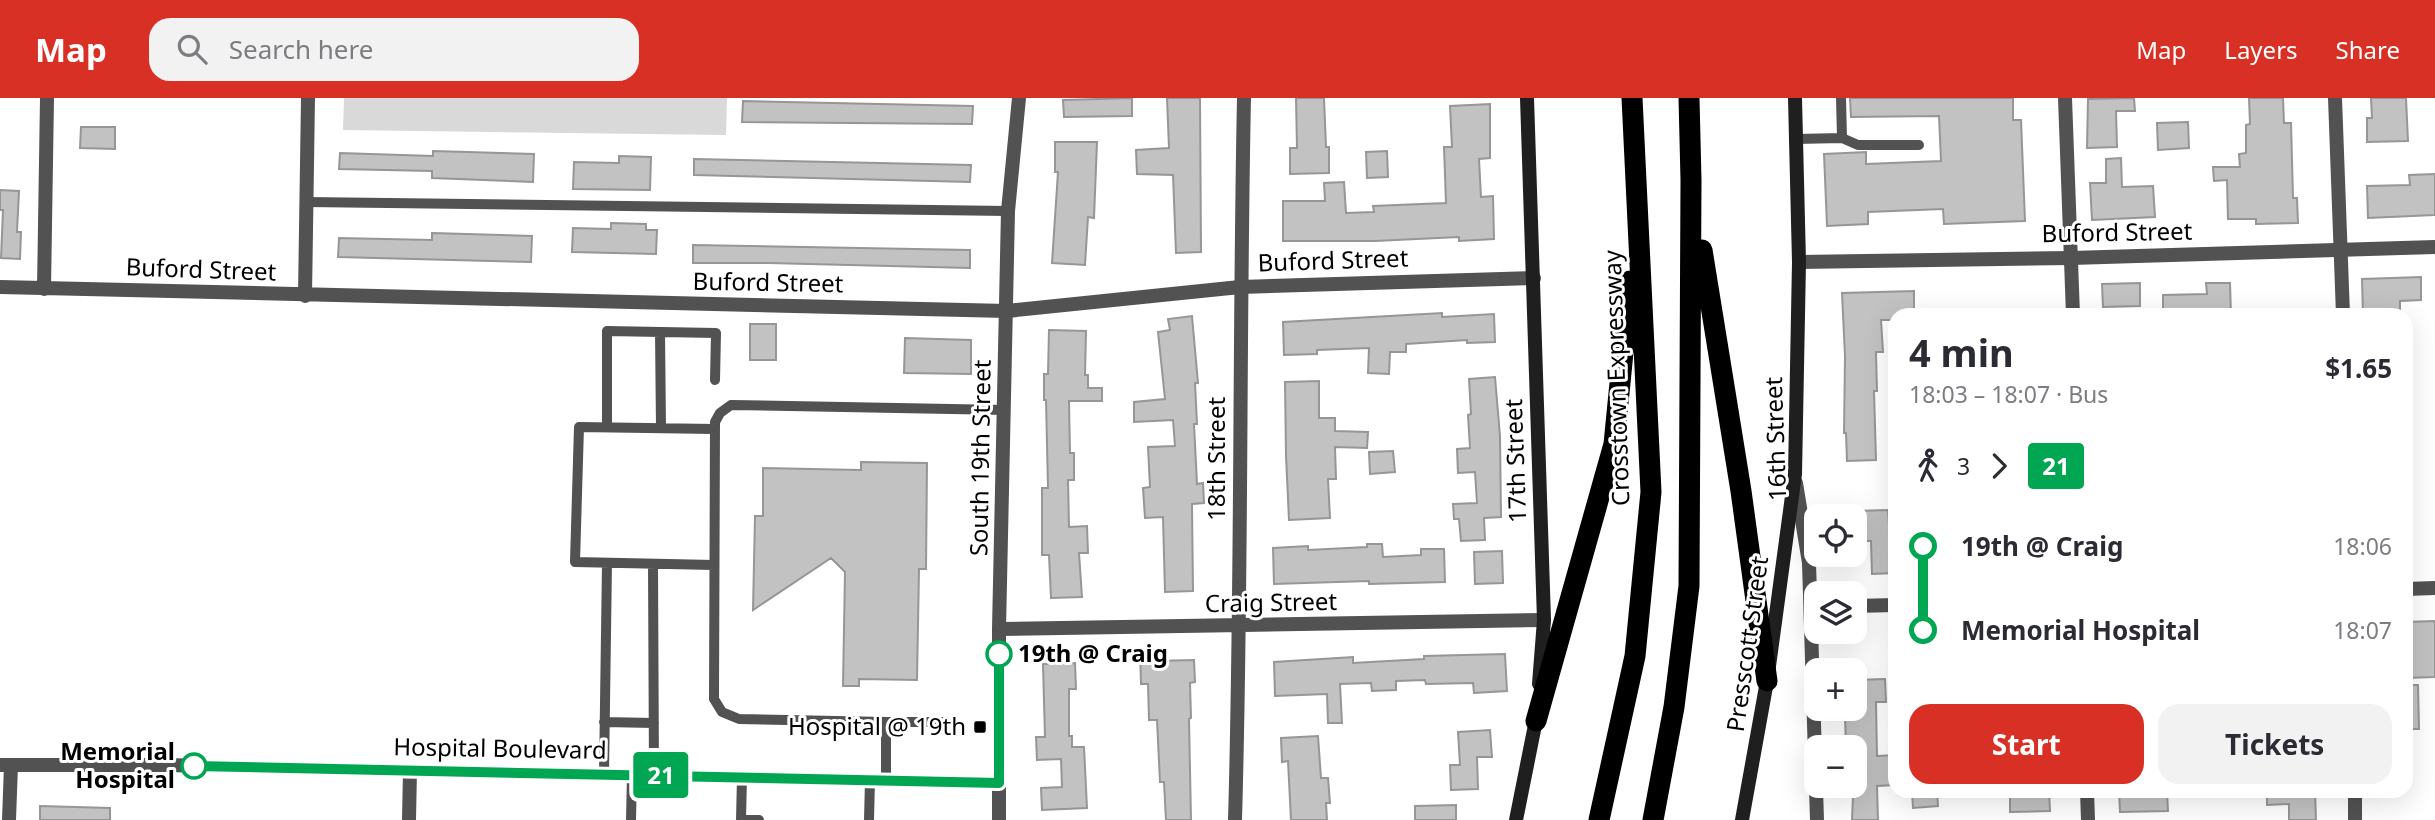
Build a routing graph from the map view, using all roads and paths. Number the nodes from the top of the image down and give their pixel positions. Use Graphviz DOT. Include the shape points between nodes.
graph roads {
  1 [pos="47,98"];
  2 [pos="309,98"];
  3 [pos="1019,98"];
  4 [pos="1244,98"];
  5 [pos="1527,98"];
  6 [pos="1632,98"];
  7 [pos="1689,98"];
  8 [pos="1795,98"];
  9 [pos="1841,98"];
  10 [pos="2065,98"];
  11 [pos="2335,98"];
  12 [pos="1842,138"];
  13 [pos="1796,139"];
  14 [pos="1920,145"];
  15 [pos="1691,180"];
  16 [pos="306,202"];
  17 [pos="1637,206"];
  18 [pos="1008,211"];
  19 [pos="2435,247"];
  20 [pos="2341,250"];
  21 [pos="2071,258"];
  22 [pos="1799,262"];
  23 [pos="1534,278"];
  24 [pos="1240,286"];
  25 [pos="0,288"];
  26 [pos="44,289"];
  27 [pos="304,296"];
  28 [pos="2073,308"];
  29 [pos="2343,308"];
  30 [pos="1007,311"];
  31 [pos="660,332"];
  32 [pos="715,380"];
  33 [pos="1005,410"];
  34 [pos="607,427"];
  35 [pos="661,428"];
  36 [pos="715,429"];
  37 [pos="1795,474"];
  38 [pos="607,563"];
  39 [pos="653,564"];
  40 [pos="714,565"];
  41 [pos="1811,581"];
  42 [pos="2435,588"];
  43 [pos="2413,589"];
  44 [pos="1888,604"];
  45 [pos="1867,605"];
  46 [pos="1544,620"];
  47 [pos="1240,626"];
  48 [pos="999,629"];
  49 [pos="1814,644"];
  50 [pos="1767,681"];
  51 [pos="1536,721"];
  52 [pos="604,722"];
  53 [pos="886,722"];
  54 [pos="944,722"];
  55 [pos="654,723"];
  56 [pos="5,765"];
  57 [pos="410,770"];
  58 [pos="604,774"];
  59 [pos="632,775"];
  60 [pos="654,775"];
  61 [pos="742,777"];
  62 [pos="870,780"];
  63 [pos="886,780"];
  64 [pos="999,783"];
  65 [pos="2087,798"];
  66 [pos="2354,798"];
  67 [pos="9,820"];
  68 [pos="409,820"];
  69 [pos="631,820"];
  70 [pos="759,820"];
  71 [pos="869,820"];
  72 [pos="999,820"];
  73 [pos="1235,820"];
  74 [pos="1516,820"];
  75 [pos="1599,820"];
  76 [pos="1653,820"];
  77 [pos="1742,820"];
  78 [pos="1817,820"];
  79 [pos="2088,820"];
  80 [pos="2355,820"];
  1 -- 26 [label="street"];
  2 -- 16 [label="street"];
  3 -- 18 [label="street, South 19th Street"];
  4 -- 24 [label="street, 18th Street"];
  5 -- 23 [label="main road, 17th Street"];
  6 -- 17 [label="highway, Crosstown Expressway"];
  7 -- 15 [label="highway"];
  8 -- 13 [label="main road, 16th Street"];
  9 -- 12 [label="lane"];
  10 -- 21 [label="street"];
  11 -- 20 [label="street"];
  12 -- 13 [label="lane"];
  12 -- 14 [label="lane" via="1858,145"];
  13 -- 22 [label="main road, 16th Street"];
  15 -- 50 [label="highway"];
  15 -- 76 [label="highway" via="1689,586 1674,707"];
  16 -- 18 [label="lane"];
  16 -- 27 [label="street"];
  17 -- 51 [label="highway" via="1614,444"];
  17 -- 75 [label="highway, Crosstown Expressway" via="1651,492 1635,656"];
  18 -- 30 [label="street, South 19th Street"];
  19 -- 20 [label="street, Buford Street"];
  20 -- 21 [label="street, Buford Street"];
  20 -- 29 [label="street"];
  21 -- 22 [label="street, Buford Street"];
  21 -- 28 [label="street"];
  22 -- 37 [label="main road, 16th Street"];
  23 -- 24 [label="street, Buford Street"];
  23 -- 46 [label="main road, 17th Street"];
  24 -- 30 [label="street, Buford Street"];
  24 -- 47 [label="street, 18th Street"];
  25 -- 26 [label="street, Buford Street"];
  26 -- 27 [label="street, Buford Street"];
  27 -- 30 [label="street, Buford Street"];
  30 -- 33 [label="street, South 19th Street"];
  31 -- 32 [label="lane" via="716,333"];
  31 -- 34 [label="lane" via="607,331"];
  31 -- 35 [label="lane"];
  33 -- 36 [label="lane" via="731,405 720,414"];
  33 -- 48 [label="street, South 19th Street"];
  34 -- 35 [label="lane"];
  34 -- 38 [label="lane" via="579,427 575,562"];
  35 -- 36 [label="lane"];
  36 -- 40 [label="lane"];
  37 -- 41 [label="street, 16th Street"];
  37 -- 50 [label="main road, Presscott Street"];
  38 -- 39 [label="lane"];
  38 -- 52 [label="lane"];
  39 -- 40 [label="lane"];
  39 -- 55 [label="lane"];
  40 -- 53 [label="lane" via="713,687 722,712 739,719"];
  42 -- 43 [label="street"];
  44 -- 45 [label="street"];
  46 -- 47 [label="street, Craig Street"];
  46 -- 51 [label="main road, 17th Street"];
  47 -- 48 [label="street, Craig Street"];
  47 -- 73 [label="street, 18th Street"];
  48 -- 64 [label="street, South 19th Street"];
  49 -- 78 [label="street, 16th Street"];
  50 -- 77 [label="main road, Presscott Street"];
  51 -- 74 [label="main road, 17th Street"];
  52 -- 55 [label="lane"];
  52 -- 58 [label="lane"];
  53 -- 54 [label="lane"];
  53 -- 63 [label="lane"];
  55 -- 60 [label="lane"];
  56 -- 57 [label="street, Hospital Boulevard"];
  56 -- 67 [label="street"];
  57 -- 58 [label="street, Hospital Boulevard"];
  57 -- 68 [label="street"];
  58 -- 59 [label="street, Hospital Boulevard"];
  59 -- 60 [label="street, Hospital Boulevard"];
  59 -- 69 [label="lane"];
  60 -- 61 [label="street, Hospital Boulevard"];
  61 -- 62 [label="street, Hospital Boulevard"];
  61 -- 70 [label="lane" via="741,820"];
  62 -- 63 [label="street, Hospital Boulevard"];
  62 -- 71 [label="lane"];
  63 -- 64 [label="street, Hospital Boulevard"];
  64 -- 72 [label="street, South 19th Street"];
  65 -- 79 [label="street"];
  66 -- 80 [label="street"];
}
